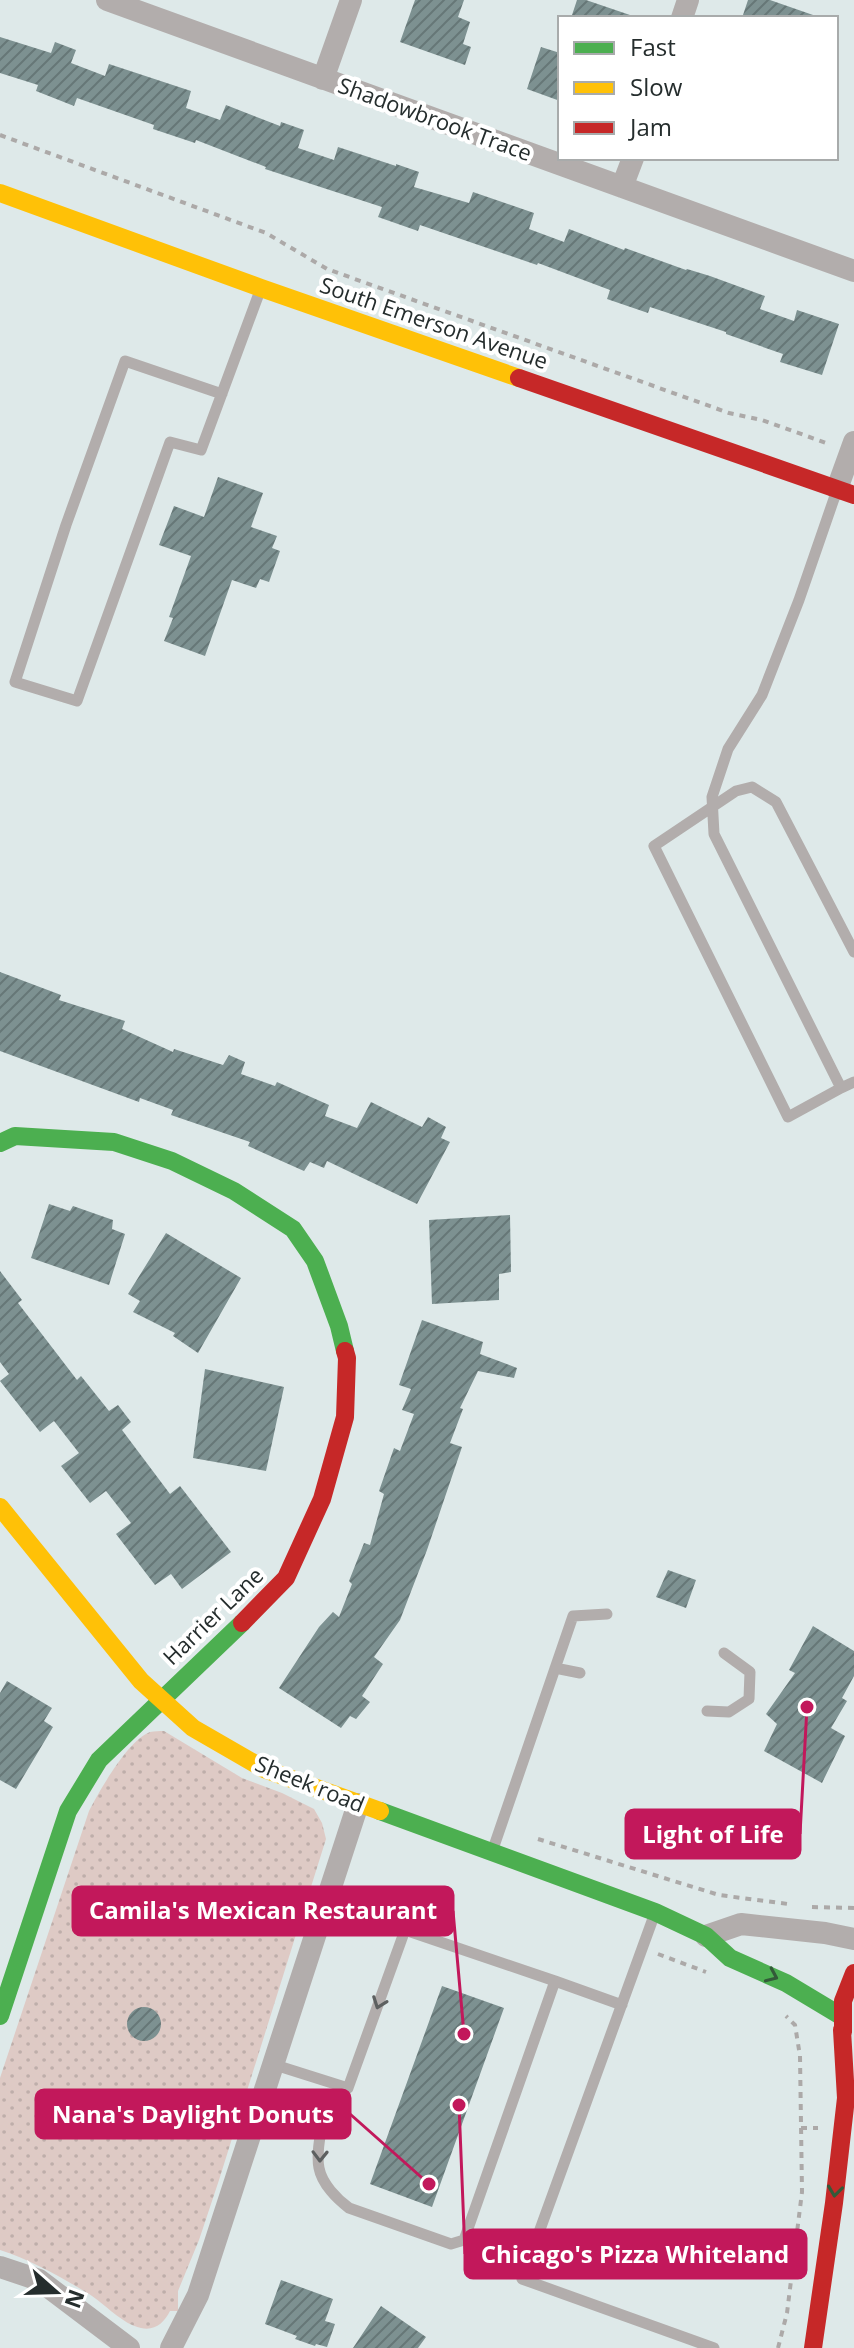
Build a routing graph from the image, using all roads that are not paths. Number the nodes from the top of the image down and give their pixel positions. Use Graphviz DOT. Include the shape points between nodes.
graph roads {
  1 [pos="107,0"];
  2 [pos="351,0"];
  3 [pos="323,79"];
  4 [pos="632,160"];
  5 [pos="622,187"];
  6 [pos="0,193"];
  7 [pos="854,271"];
  8 [pos="261,288"];
  9 [pos="222,394"];
  10 [pos="852,447"];
  11 [pos="846,492"];
  12 [pos="711,808"];
  13 [pos="854,952"];
  14 [pos="854,1082"];
  15 [pos="841,1088"];
  16 [pos="0,1143"];
  17 [pos="0,1507"];
  18 [pos="607,1614"];
  19 [pos="724,1653"];
  20 [pos="555,1668"];
  21 [pos="580,1673"];
  22 [pos="161,1699"];
  23 [pos="707,1711"];
  24 [pos="358,1804"];
  25 [pos="491,1852"];
  26 [pos="655,1912"];
  27 [pos="706,1936"];
  28 [pos="854,1939"];
  29 [pos="854,1973"];
  30 [pos="555,1981"];
  31 [pos="622,2005"];
  32 [pos="0,2016"];
  33 [pos="842,2023"];
  34 [pos="854,2055"];
  35 [pos="272,2064"];
  36 [pos="348,2088"];
  37 [pos="464,2240"];
  38 [pos="527,2266"];
  39 [pos="0,2267"];
  40 [pos="129,2348"];
  41 [pos="171,2348"];
  42 [pos="714,2348"];
  43 [pos="813,2348"];
  1 -- 3 [label="street, Shadowbrook Trace"];
  2 -- 3 [label="street"];
  3 -- 5 [label="street, Shadowbrook Trace"];
  4 -- 5 [label="street"];
  5 -- 7 [label="street, Shadowbrook Trace"];
  6 -- 8 [label="street, South Emerson Avenue"];
  8 -- 9 [label="lane"];
  8 -- 11 [label="street, South Emerson Avenue"];
  9 -- 9 [label="lane" via="201,450 170,442 77,701 15,682 125,361"];
  10 -- 11 [label="street"];
  11 -- 12 [label="lane" via="762,695 728,749"];
  12 -- 13 [label="lane" via="752,787 776,802"];
  12 -- 15 [label="lane" via="714,834"];
  12 -- 15 [label="lane" via="654,846 788,1117"];
  14 -- 15 [label="lane"];
  16 -- 22 [label="street, Harrier Lane" via="15,1136 114,1142 172,1161 234,1191 293,1229 315,1261 339,1326 347,1358 345,1417 322,1499 286,1578"];
  17 -- 22 [label="street, Sheek road"];
  18 -- 20 [label="lane" via="573,1616"];
  19 -- 23 [label="lane" via="750,1672 749,1699 729,1712"];
  20 -- 21 [label="lane"];
  20 -- 25 [label="lane"];
  22 -- 24 [label="street, Sheek road" via="193,1728 264,1769"];
  22 -- 32 [label="street, Harrier Lane" via="99,1760 68,1811"];
  24 -- 25 [label="street, Sheek road"];
  24 -- 35 [label="street"];
  25 -- 26 [label="street, Sheek road"];
  26 -- 27 [label="street, Sheek road"];
  26 -- 31 [label="lane"];
  27 -- 28 [label="street" via="741,1924"];
  27 -- 33 [label="street, Sheek road, one-way" via="730,1958 786,1983"];
  29 -- 33 [label="street" via="845,1988"];
  30 -- 31 [label="lane"];
  30 -- 36 [label="lane, one-way" via="405,1930"];
  30 -- 37 [label="lane"];
  31 -- 38 [label="lane"];
  33 -- 34 [label="street"];
  33 -- 43 [label="street, one-way" via="846,2098"];
  35 -- 36 [label="lane"];
  35 -- 41 [label="street" via="198,2295"];
  36 -- 37 [label="lane, one-way" via="331,2100 320,2138 319,2169 335,2197 349,2208 451,2244"];
  37 -- 38 [label="lane"];
  38 -- 42 [label="lane" via="522,2279"];
  39 -- 40 [label="street" via="39,2280"];
}
